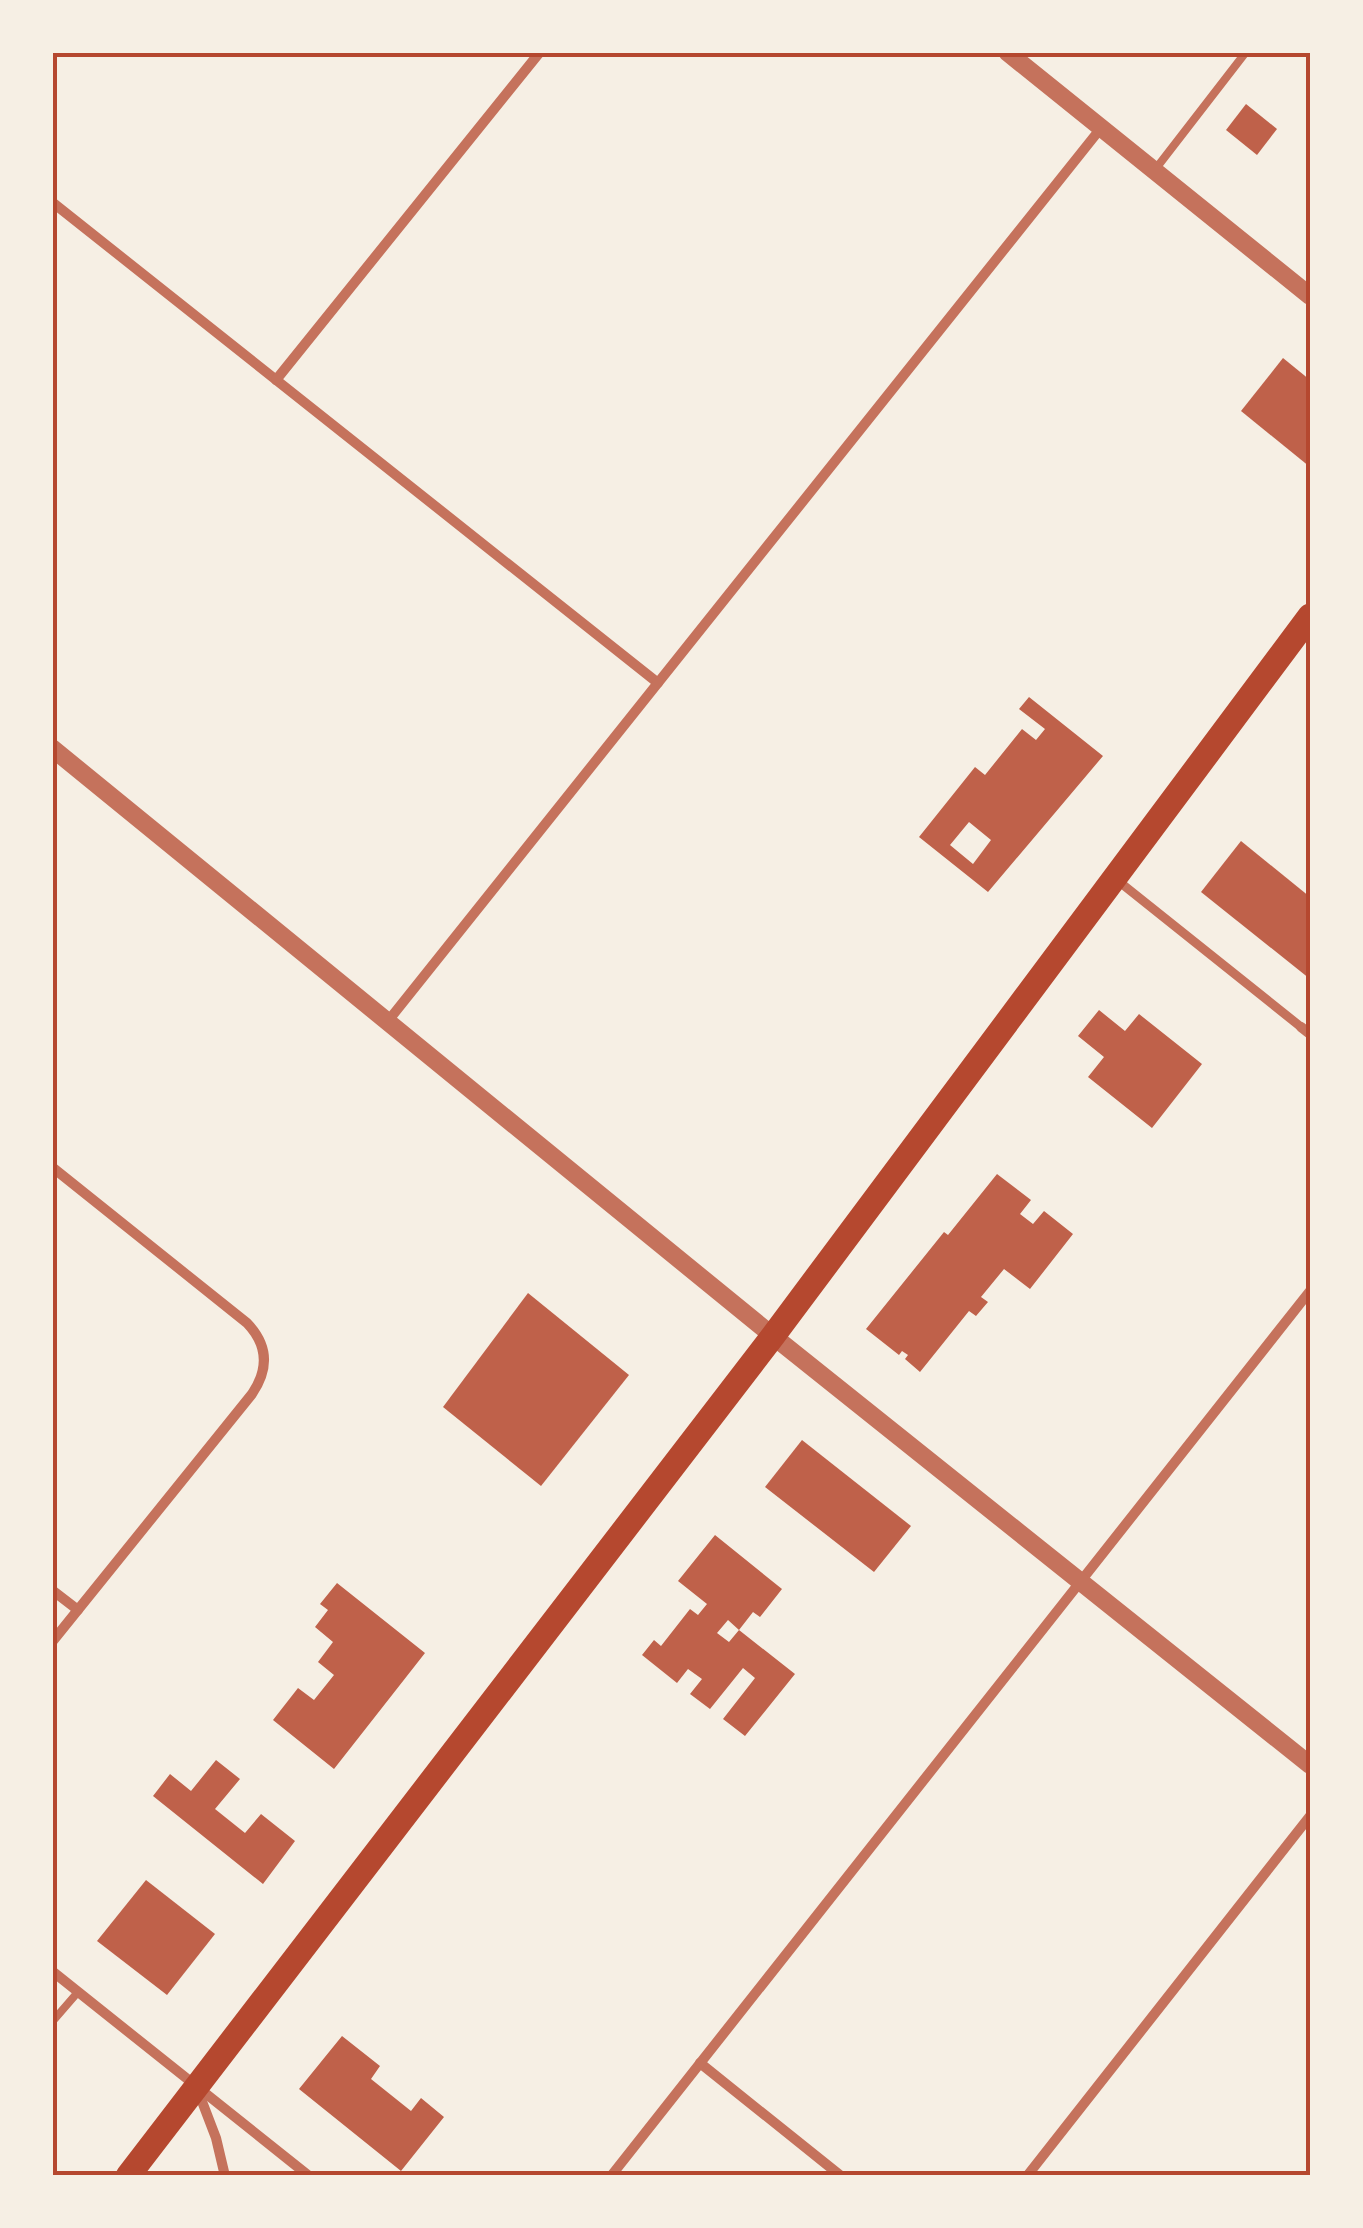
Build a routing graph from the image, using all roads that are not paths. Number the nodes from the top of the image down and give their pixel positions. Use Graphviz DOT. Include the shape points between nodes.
graph roads {
  1 [pos="540,52"];
  2 [pos="1007,52"];
  3 [pos="1246,52"];
  4 [pos="1102,128"];
  5 [pos="1154,170"];
  6 [pos="52,202"];
  7 [pos="1310,296"];
  8 [pos="276,380"];
  9 [pos="1310,616"];
  10 [pos="658,683"];
  11 [pos="52,748"];
  12 [pos="1115,879"];
  13 [pos="388,1021"];
  14 [pos="1306,1031"];
  15 [pos="52,1167"];
  16 [pos="1310,1291"];
  17 [pos="773,1336"];
  18 [pos="1081,1581"];
  19 [pos="52,1590"];
  20 [pos="78,1610"];
  21 [pos="52,1642"];
  22 [pos="1310,1765"];
  23 [pos="1310,1816"];
  24 [pos="52,1971"];
  25 [pos="78,1992"];
  26 [pos="52,2022"];
  27 [pos="700,2064"];
  28 [pos="196,2085"];
  29 [pos="128,2176"];
  30 [pos="225,2176"];
  31 [pos="310,2176"];
  32 [pos="611,2176"];
  33 [pos="841,2176"];
  34 [pos="1026,2176"];
  1 -- 8 [label="street"];
  2 -- 4 [label="street"];
  3 -- 5 [label="lane"];
  4 -- 5 [label="street"];
  4 -- 10 [label="street"];
  5 -- 7 [label="street"];
  6 -- 8 [label="street"];
  8 -- 10 [label="street"];
  9 -- 12 [label="main road"];
  10 -- 13 [label="street"];
  11 -- 13 [label="street"];
  12 -- 14 [label="street"];
  12 -- 17 [label="main road"];
  13 -- 17 [label="street"];
  15 -- 20 [label="street" via="248,1323 265,1356 252,1394"];
  16 -- 18 [label="street"];
  17 -- 18 [label="street"];
  17 -- 28 [label="main road"];
  18 -- 22 [label="street"];
  18 -- 27 [label="street"];
  19 -- 20 [label="street"];
  20 -- 21 [label="street"];
  23 -- 34 [label="street"];
  24 -- 25 [label="street"];
  25 -- 26 [label="lane"];
  25 -- 28 [label="street"];
  27 -- 32 [label="street"];
  27 -- 33 [label="street"];
  28 -- 29 [label="main road"];
  28 -- 30 [label="street"];
  28 -- 31 [label="street"];
}
